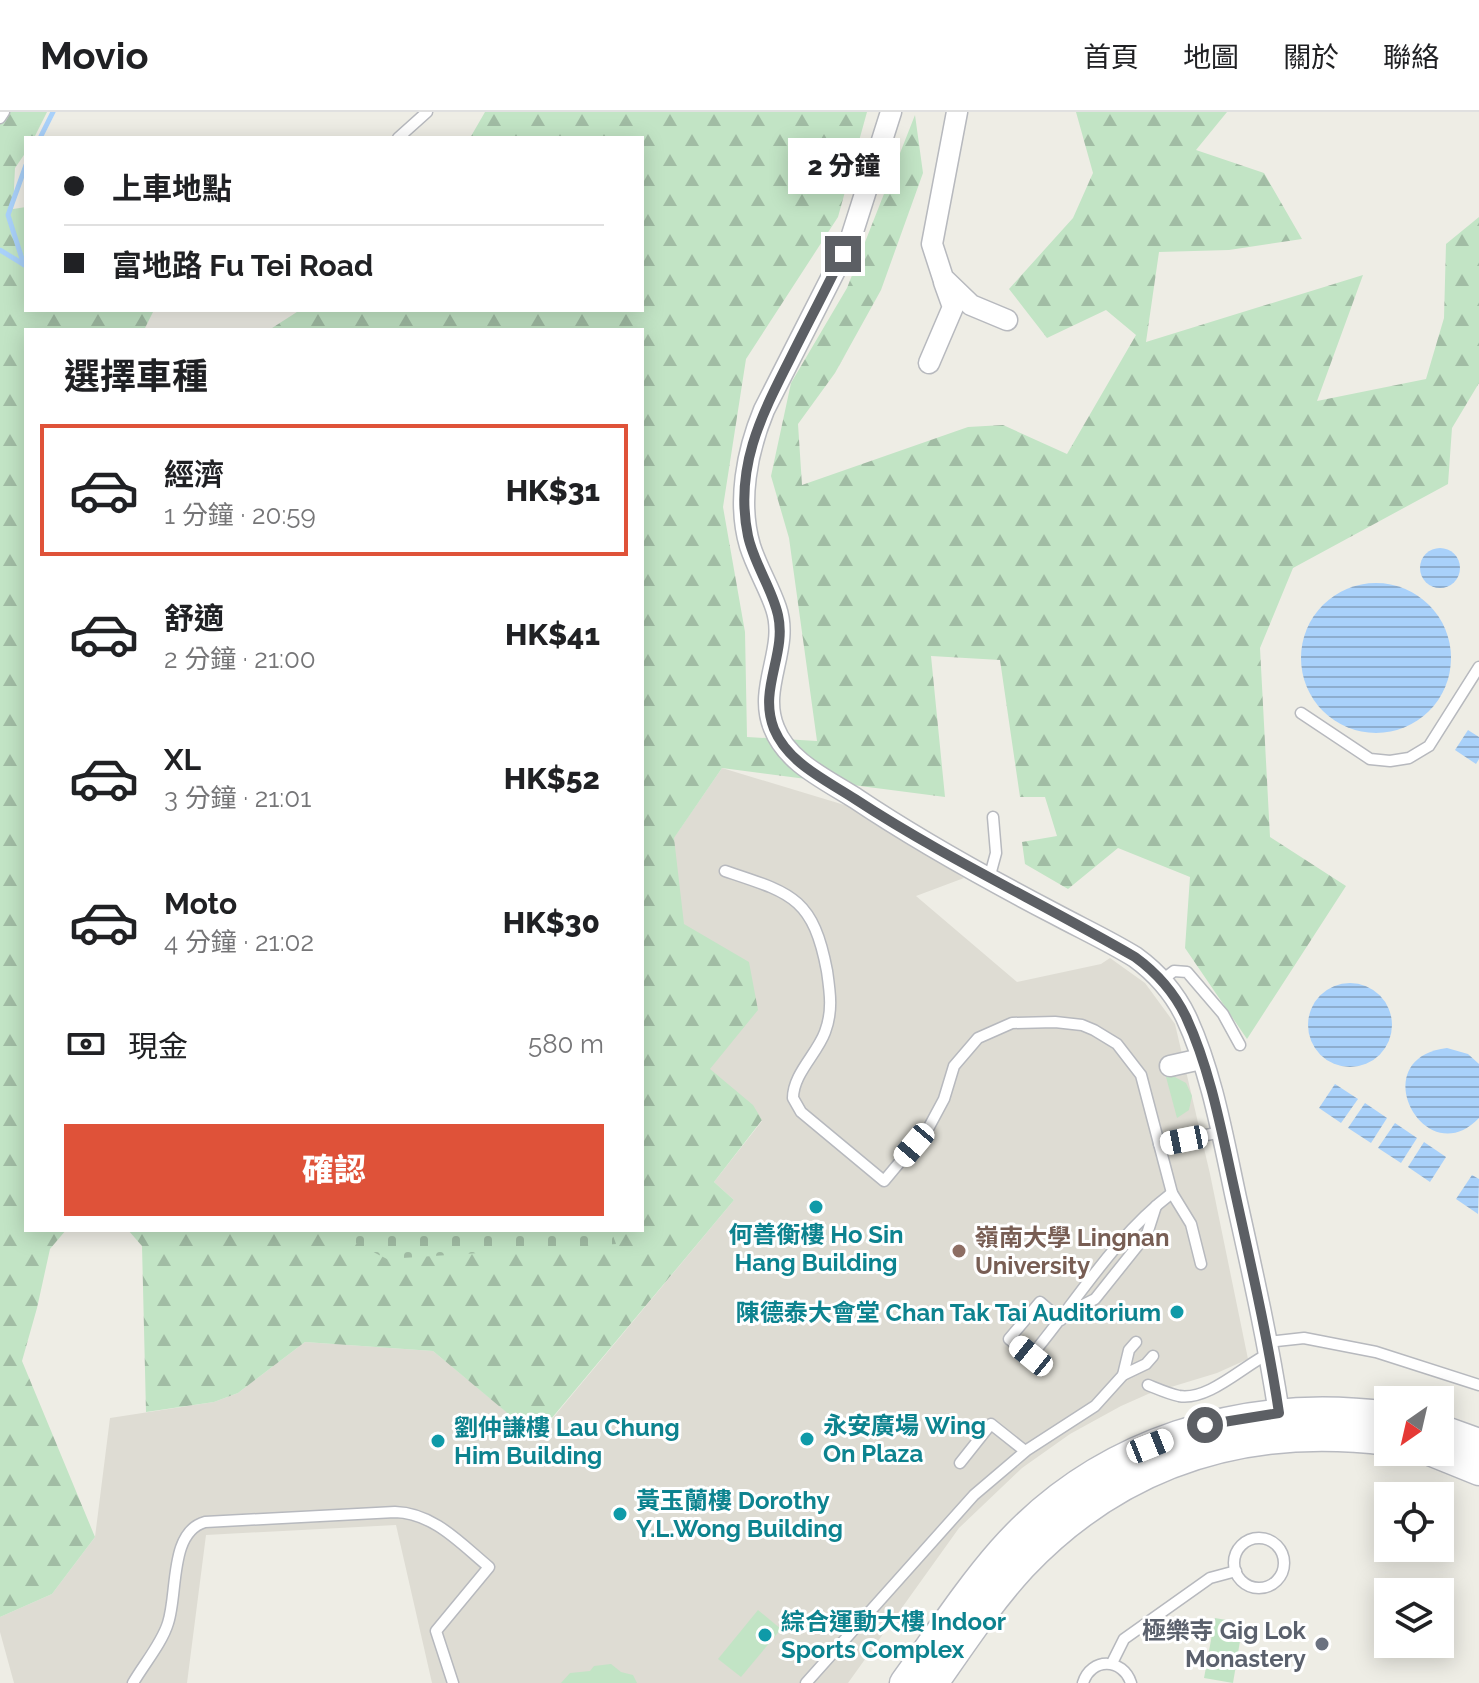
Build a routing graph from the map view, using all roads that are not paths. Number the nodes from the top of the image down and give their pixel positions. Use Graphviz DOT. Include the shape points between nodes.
graph roads {
  1 [pos="4,112"];
  2 [pos="427,112"];
  3 [pos="891,112"];
  4 [pos="957,112"];
  5 [pos="0,118"];
  6 [pos="400,136"];
  7 [pos="943,278"];
  8 [pos="1007,320"];
  9 [pos="929,363"];
  10 [pos="1479,667"];
  11 [pos="1301,713"];
  12 [pos="993,817"];
  13 [pos="725,871"];
  14 [pos="989,879"];
  15 [pos="1162,980"];
  16 [pos="1240,1045"];
  17 [pos="1201,1059"];
  18 [pos="1170,1066"];
  19 [pos="1222,1132"];
  20 [pos="1159,1144"];
  21 [pos="1172,1193"];
  22 [pos="1157,1204"];
  23 [pos="1201,1264"];
  24 [pos="1064,1317"];
  25 [pos="1136,1342"];
  26 [pos="1269,1348"];
  27 [pos="1153,1356"];
  28 [pos="1123,1375"];
  29 [pos="1148,1385"];
  30 [pos="1479,1385"];
  31 [pos="1279,1413"];
  32 [pos="1374,1415"];
  33 [pos="1454,1434"];
  34 [pos="1374,1439"];
  35 [pos="1479,1443"];
  36 [pos="1025,1451"];
  37 [pos="1454,1461"];
  38 [pos="960,1463"];
  39 [pos="1479,1471"];
  40 [pos="1236,1571"];
  41 [pos="1112,1663"];
  42 [pos="133,1683"];
  43 [pos="453,1683"];
  44 [pos="806,1683"];
  45 [pos="904,1683"];
  46 [pos="934,1683"];
  47 [pos="1083,1683"];
  48 [pos="1131,1683"];
  1 -- 5 [label="lane"];
  2 -- 6 [label="lane"];
  3 -- 14 [label="street" via="850,241 764,410 750,450 748,535 780,625 769,705 782,744 803,765"];
  4 -- 7 [label="street" via="932,235"];
  7 -- 8 [label="street" via="971,305"];
  7 -- 9 [label="street" via="953,307"];
  10 -- 11 [label="lane" via="1429,746 1409,758 1370,759"];
  12 -- 14 [label="lane" via="996,853"];
  13 -- 20 [label="lane" via="784,892 804,908 818,930 830,1016 793,1098 801,1112 884,1181 935,1118 960,1055 978,1038 1012,1023 1069,1023 1117,1044 1141,1075"];
  14 -- 15 [label="street" via="1128,952"];
  15 -- 16 [label="lane" via="1174,971 1187,972 1219,1007"];
  15 -- 17 [label="street" via="1185,1015"];
  17 -- 18 [label="street"];
  17 -- 19 [label="street"];
  19 -- 20 [label="lane"];
  19 -- 26 [label="street"];
  20 -- 21 [label="lane"];
  21 -- 22 [label="lane"];
  21 -- 23 [label="lane" via="1191,1224"];
  22 -- 24 [label="lane" via="1135,1224"];
  22 -- 24 [label="lane" via="1147,1234 1095,1299"];
  24 -- 24 [label="lane" via="1031,1356 1009,1339 1040,1302"];
  25 -- 28 [label="lane"];
  26 -- 29 [label="lane" via="1219,1387 1182,1397"];
  26 -- 30 [label="lane" via="1304,1338 1376,1352"];
  26 -- 31 [label="street"];
  27 -- 28 [label="lane"];
  28 -- 36 [label="lane" via="1095,1406"];
  31 -- 32 [label="main road"];
  31 -- 45 [label="main road" via="1177,1435 1105,1469 1060,1499 1003,1550"];
  33 -- 35 [label="main road"];
  34 -- 46 [label="main road" via="1296,1436 1252,1441 1192,1456 1118,1490 1066,1526 1020,1569"];
  36 -- 38 [label="lane" via="991,1424"];
  36 -- 44 [label="lane" via="950,1520"];
  37 -- 39 [label="main road"];
  40 -- 40 [label="lane" via="1236,1554 1246,1541 1263,1538 1283,1553 1281,1576 1268,1586 1253,1587"];
  40 -- 41 [label="lane" via="1210,1578 1124,1639"];
  41 -- 47 [label="lane" via="1096,1665"];
  41 -- 48 [label="lane"];
  42 -- 43 [label="lane" via="168,1624 182,1540 191,1528 205,1522 406,1512 434,1522 489,1567 436,1631"];
}
